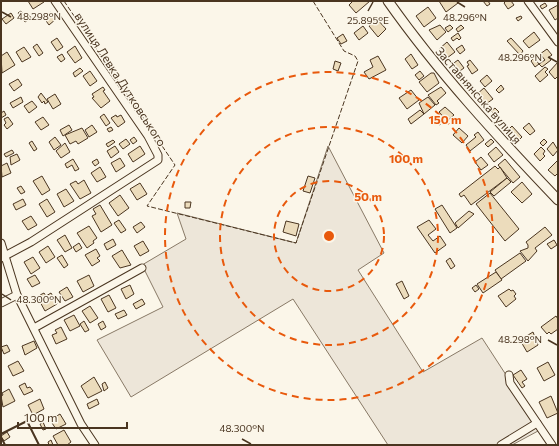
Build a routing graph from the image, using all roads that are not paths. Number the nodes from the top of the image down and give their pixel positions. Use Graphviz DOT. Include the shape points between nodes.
graph roads {
  1 [pos="55,1"];
  2 [pos="388,1"];
  3 [pos="528,1"];
  4 [pos="558,42"];
  5 [pos="558,200"];
  6 [pos="1,243"];
  7 [pos="3,257"];
  8 [pos="142,268"];
  9 [pos="17,295"];
  10 [pos="1,303"];
  11 [pos="34,328"];
  12 [pos="509,375"];
  13 [pos="537,423"];
  14 [pos="95,445"];
  15 [pos="501,445"];
  16 [pos="552,445"];
  1 -- 7 [label="street, вулиця Левка Дутковського" via="148,136 158,160"];
  2 -- 5 [label="street, Заставнянська вулиця" via="411,34 505,145"];
  3 -- 4 [label="street"];
  6 -- 7 [label="street"];
  7 -- 9 [label="street"];
  8 -- 11 [label="street"];
  9 -- 10 [label="street"];
  9 -- 11 [label="street"];
  11 -- 14 [label="street" via="81,424"];
  12 -- 13 [label="street" via="510,383"];
  13 -- 15 [label="street"];
  13 -- 16 [label="street"];
}
